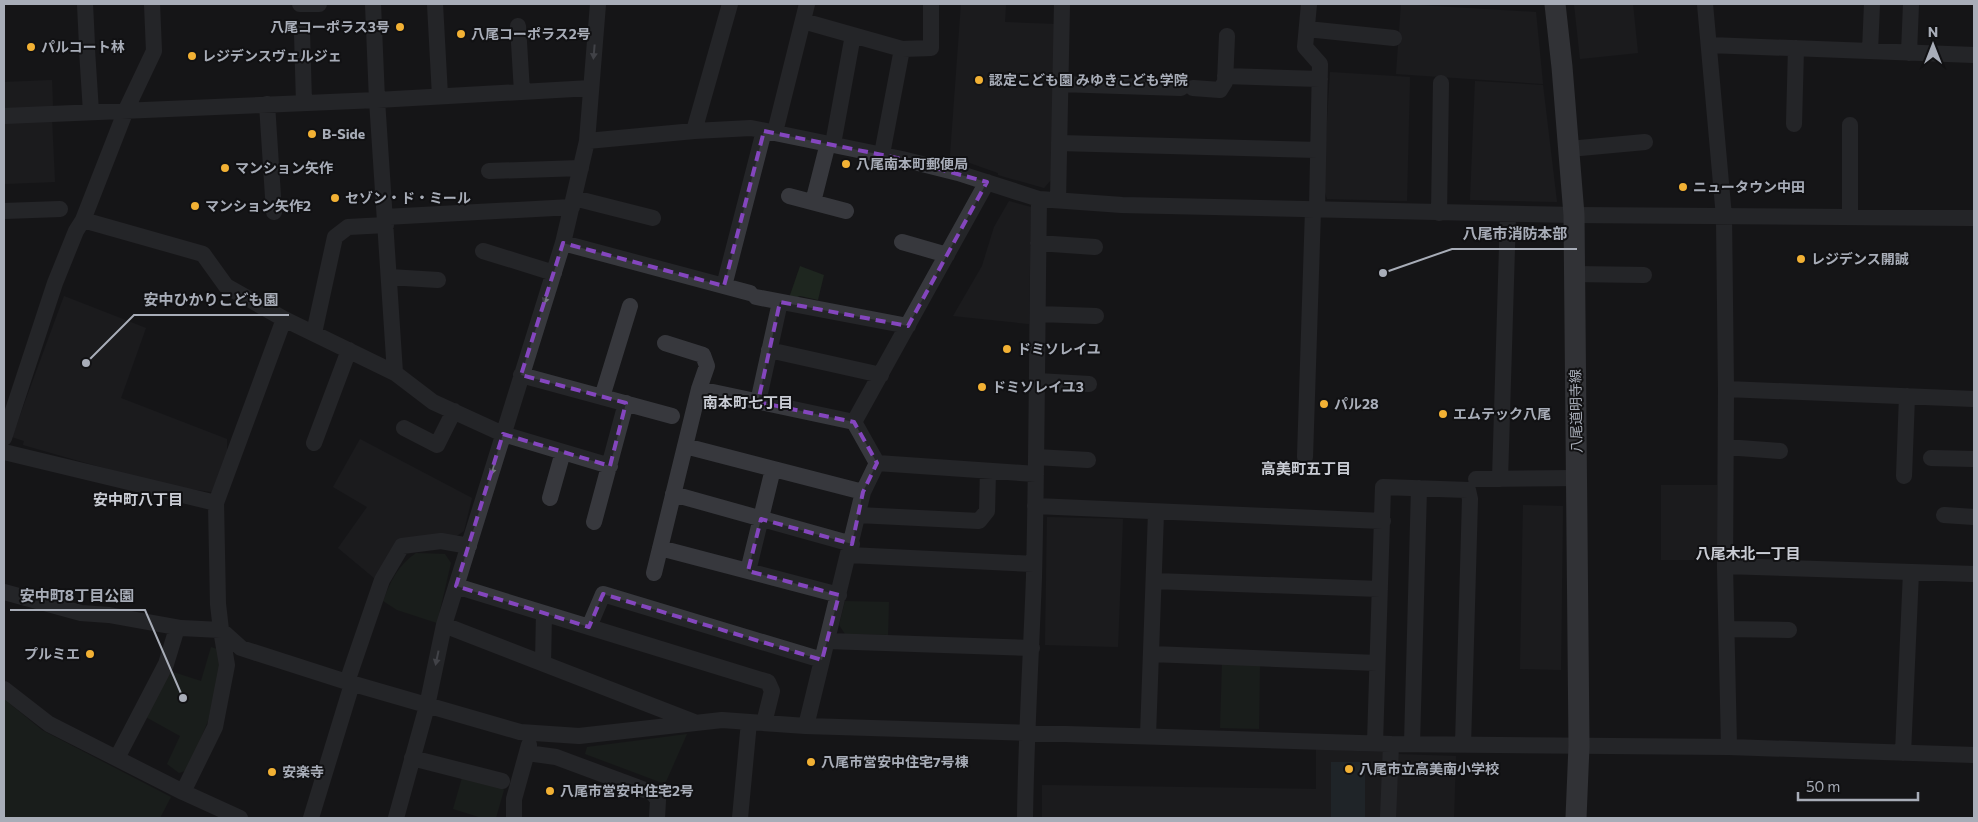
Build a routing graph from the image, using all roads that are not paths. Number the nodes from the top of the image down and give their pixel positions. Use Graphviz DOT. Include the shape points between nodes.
graph roads {
  1 [pos="85,4"];
  2 [pos="152,4"];
  3 [pos="300,4"];
  4 [pos="319,4"];
  5 [pos="373,4"];
  6 [pos="434,4"];
  7 [pos="598,4"];
  8 [pos="730,4"];
  9 [pos="807,4"];
  10 [pos="931,4"];
  11 [pos="1062,4"];
  12 [pos="1309,4"];
  13 [pos="1555,4"];
  14 [pos="1704,4"];
  15 [pos="1872,4"];
  16 [pos="1912,4"];
  17 [pos="803,21"];
  18 [pos="518,26"];
  19 [pos="1307,29"];
  20 [pos="302,32"];
  21 [pos="853,35"];
  22 [pos="1227,36"];
  23 [pos="1394,38"];
  24 [pos="1709,45"];
  25 [pos="1796,48"];
  26 [pos="902,49"];
  27 [pos="1870,51"];
  28 [pos="1909,53"];
  29 [pos="1974,55"];
  30 [pos="1225,76"];
  31 [pos="1320,79"];
  32 [pos="1441,83"];
  33 [pos="1060,84"];
  34 [pos="590,88"];
  35 [pos="522,92"];
  36 [pos="440,96"];
  37 [pos="377,100"];
  38 [pos="304,103"];
  39 [pos="267,104"];
  40 [pos="126,110"];
  41 [pos="91,112"];
  42 [pos="4,116"];
  43 [pos="1794,124"];
  44 [pos="1850,126"];
  45 [pos="694,131"];
  46 [pos="770,132"];
  47 [pos="587,141"];
  48 [pos="1645,142"];
  49 [pos="830,144"];
  50 [pos="1059,144"];
  51 [pos="1569,149"];
  52 [pos="1318,150"];
  53 [pos="882,154"];
  54 [pos="581,168"];
  55 [pos="489,171"];
  56 [pos="987,182"];
  57 [pos="789,196"];
  58 [pos="1038,199"];
  59 [pos="1058,200"];
  60 [pos="573,202"];
  61 [pos="813,202"];
  62 [pos="60,209"];
  63 [pos="1315,210"];
  64 [pos="4,211"];
  65 [pos="846,211"];
  66 [pos="274,212"];
  67 [pos="1439,213"];
  68 [pos="1508,214"];
  69 [pos="1574,215"];
  70 [pos="1724,217"];
  71 [pos="1850,217"];
  72 [pos="652,218"];
  73 [pos="1974,218"];
  74 [pos="83,220"];
  75 [pos="385,221"];
  76 [pos="902,242"];
  77 [pos="563,243"];
  78 [pos="1038,243"];
  79 [pos="1095,247"];
  80 [pos="483,251"];
  81 [pos="947,255"];
  82 [pos="554,273"];
  83 [pos="1574,274"];
  84 [pos="1644,275"];
  85 [pos="389,277"];
  86 [pos="438,280"];
  87 [pos="724,286"];
  88 [pos="780,302"];
  89 [pos="630,306"];
  90 [pos="1038,314"];
  91 [pos="1096,316"];
  92 [pos="284,319"];
  93 [pos="908,326"];
  94 [pos="314,333"];
  95 [pos="666,343"];
  96 [pos="349,350"];
  97 [pos="769,350"];
  98 [pos="395,373"];
  99 [pos="881,374"];
  100 [pos="521,375"];
  101 [pos="1037,381"];
  102 [pos="1089,384"];
  103 [pos="699,389"];
  104 [pos="1726,389"];
  105 [pos="1907,396"];
  106 [pos="602,397"];
  107 [pos="1974,399"];
  108 [pos="758,402"];
  109 [pos="626,403"];
  110 [pos="454,411"];
  111 [pos="672,416"];
  112 [pos="854,422"];
  113 [pos="404,428"];
  114 [pos="503,434"];
  115 [pos="4,438"];
  116 [pos="314,443"];
  117 [pos="685,446"];
  118 [pos="1726,447"];
  119 [pos="1780,451"];
  120 [pos="4,452"];
  121 [pos="563,452"];
  122 [pos="1305,457"];
  123 [pos="1036,458"];
  124 [pos="1931,458"];
  125 [pos="1974,459"];
  126 [pos="1088,460"];
  127 [pos="877,463"];
  128 [pos="610,466"];
  129 [pos="773,469"];
  130 [pos="988,471"];
  131 [pos="1036,474"];
  132 [pos="1904,476"];
  133 [pos="1576,478"];
  134 [pos="1476,479"];
  135 [pos="1500,479"];
  136 [pos="1419,488"];
  137 [pos="864,492"];
  138 [pos="673,494"];
  139 [pos="550,498"];
  140 [pos="216,503"];
  141 [pos="1036,506"];
  142 [pos="1156,513"];
  143 [pos="858,515"];
  144 [pos="1944,515"];
  145 [pos="1974,517"];
  146 [pos="760,519"];
  147 [pos="1383,521"];
  148 [pos="594,522"];
  149 [pos="469,546"];
  150 [pos="660,548"];
  151 [pos="850,550"];
  152 [pos="1034,564"];
  153 [pos="1725,566"];
  154 [pos="748,571"];
  155 [pos="1911,572"];
  156 [pos="654,573"];
  157 [pos="1974,574"];
  158 [pos="1154,581"];
  159 [pos="456,586"];
  160 [pos="1380,589"];
  161 [pos="4,592"];
  162 [pos="839,595"];
  163 [pos="544,613"];
  164 [pos="444,625"];
  165 [pos="589,627"];
  166 [pos="177,628"];
  167 [pos="1727,629"];
  168 [pos="221,630"];
  169 [pos="1789,630"];
  170 [pos="827,640"];
  171 [pos="1032,648"];
  172 [pos="1151,654"];
  173 [pos="822,660"];
  174 [pos="543,663"];
  175 [pos="1377,663"];
  176 [pos="349,683"];
  177 [pos="4,688"];
  178 [pos="427,706"];
  179 [pos="696,722"];
  180 [pos="757,722"];
  181 [pos="806,726"];
  182 [pos="1028,731"];
  183 [pos="532,733"];
  184 [pos="1148,735"];
  185 [pos="1383,744"];
  186 [pos="1412,744"];
  187 [pos="1463,745"];
  188 [pos="1579,746"];
  189 [pos="1729,747"];
  190 [pos="527,753"];
  191 [pos="1903,753"];
  192 [pos="1974,755"];
  193 [pos="117,758"];
  194 [pos="412,758"];
  195 [pos="502,781"];
  196 [pos="183,792"];
  197 [pos="240,818"];
  198 [pos="311,818"];
  199 [pos="396,818"];
  200 [pos="514,818"];
  201 [pos="657,818"];
  202 [pos="740,818"];
  203 [pos="1025,818"];
  204 [pos="1388,818"];
  205 [pos="1576,818"];
  1 -- 41 [label="street"];
  2 -- 40 [label="street" via="154,51"];
  3 -- 4 [label="street"];
  5 -- 37 [label="street"];
  6 -- 36 [label="street"];
  7 -- 34 [label="street, one-way"];
  8 -- 45 [label="street"];
  9 -- 17 [label="street"];
  10 -- 26 [label="street" via="930,48"];
  11 -- 33 [label="street"];
  12 -- 19 [label="street"];
  13 -- 51 [label="main road, 八尾道明寺線"];
  14 -- 24 [label="street"];
  15 -- 27 [label="street"];
  16 -- 28 [label="street"];
  17 -- 21 [label="street"];
  17 -- 46 [label="street"];
  18 -- 35 [label="street"];
  19 -- 23 [label="street"];
  19 -- 31 [label="street" via="1305,47 1320,64"];
  20 -- 38 [label="street"];
  21 -- 26 [label="street"];
  21 -- 49 [label="street"];
  22 -- 30 [label="street"];
  24 -- 25 [label="street"];
  24 -- 70 [label="street"];
  25 -- 27 [label="street"];
  25 -- 43 [label="street"];
  26 -- 53 [label="street"];
  27 -- 28 [label="street"];
  28 -- 29 [label="street"];
  30 -- 31 [label="street"];
  30 -- 33 [label="street" via="1220,90"];
  31 -- 52 [label="street"];
  32 -- 67 [label="street"];
  33 -- 50 [label="street"];
  34 -- 35 [label="street"];
  34 -- 47 [label="street"];
  35 -- 36 [label="street"];
  36 -- 37 [label="street"];
  37 -- 38 [label="street"];
  37 -- 75 [label="street"];
  38 -- 39 [label="street"];
  39 -- 40 [label="street"];
  39 -- 66 [label="street"];
  40 -- 41 [label="street"];
  40 -- 74 [label="street"];
  41 -- 42 [label="street"];
  44 -- 71 [label="street"];
  45 -- 46 [label="street" via="751,128"];
  45 -- 47 [label="street"];
  46 -- 49 [label="street"];
  46 -- 87 [label="street"];
  47 -- 54 [label="street"];
  48 -- 51 [label="street"];
  49 -- 53 [label="street"];
  49 -- 61 [label="street"];
  50 -- 52 [label="street"];
  50 -- 59 [label="street"];
  51 -- 69 [label="main road, 八尾道明寺線"];
  52 -- 63 [label="street"];
  53 -- 56 [label="street"];
  54 -- 55 [label="street"];
  54 -- 60 [label="street"];
  56 -- 58 [label="street"];
  56 -- 81 [label="street"];
  57 -- 61 [label="street"];
  58 -- 59 [label="street"];
  58 -- 78 [label="street"];
  59 -- 63 [label="street" via="1122,205"];
  60 -- 72 [label="street"];
  60 -- 75 [label="street"];
  60 -- 77 [label="street"];
  61 -- 65 [label="street"];
  62 -- 64 [label="street"];
  63 -- 67 [label="street"];
  63 -- 122 [label="street"];
  67 -- 68 [label="street"];
  68 -- 69 [label="street"];
  68 -- 135 [label="street"];
  69 -- 70 [label="street"];
  69 -- 83 [label="main road, 八尾道明寺線"];
  70 -- 71 [label="street"];
  70 -- 104 [label="street"];
  71 -- 73 [label="street"];
  74 -- 92 [label="street" via="203,254 226,286"];
  74 -- 115 [label="street" via="55,283"];
  75 -- 85 [label="street"];
  75 -- 94 [label="street" via="348,227 335,237"];
  76 -- 81 [label="street"];
  77 -- 82 [label="street"];
  77 -- 87 [label="street"];
  78 -- 79 [label="street"];
  78 -- 90 [label="street"];
  80 -- 82 [label="street"];
  81 -- 93 [label="street"];
  82 -- 100 [label="street, one-way"];
  83 -- 84 [label="street"];
  83 -- 133 [label="main road, 八尾道明寺線"];
  85 -- 86 [label="street"];
  85 -- 98 [label="street"];
  87 -- 88 [label="street"];
  88 -- 93 [label="street"];
  88 -- 97 [label="street"];
  89 -- 106 [label="street"];
  90 -- 91 [label="street"];
  90 -- 101 [label="street"];
  92 -- 94 [label="street"];
  92 -- 140 [label="street"];
  93 -- 99 [label="street"];
  94 -- 96 [label="street"];
  95 -- 103 [label="street" via="703,355 707,366"];
  96 -- 98 [label="street"];
  96 -- 116 [label="street"];
  97 -- 99 [label="street"];
  97 -- 108 [label="street"];
  98 -- 110 [label="street" via="433,402"];
  99 -- 112 [label="street"];
  100 -- 106 [label="street"];
  100 -- 114 [label="street"];
  101 -- 102 [label="street"];
  101 -- 123 [label="street"];
  103 -- 108 [label="street"];
  103 -- 117 [label="street"];
  104 -- 105 [label="street"];
  104 -- 118 [label="street"];
  105 -- 107 [label="street"];
  105 -- 132 [label="street"];
  106 -- 109 [label="street"];
  108 -- 112 [label="street"];
  109 -- 111 [label="street"];
  109 -- 128 [label="street"];
  110 -- 113 [label="street" via="437,445"];
  110 -- 114 [label="street"];
  112 -- 127 [label="street"];
  114 -- 121 [label="street"];
  114 -- 149 [label="street, one-way"];
  117 -- 129 [label="street"];
  117 -- 138 [label="street"];
  118 -- 119 [label="street"];
  118 -- 153 [label="street"];
  120 -- 140 [label="street"];
  121 -- 128 [label="street"];
  121 -- 139 [label="street"];
  123 -- 126 [label="street"];
  123 -- 131 [label="street"];
  124 -- 125 [label="street"];
  127 -- 130 [label="street"];
  127 -- 137 [label="street"];
  128 -- 148 [label="street"];
  129 -- 137 [label="street"];
  129 -- 146 [label="street"];
  130 -- 131 [label="street"];
  130 -- 143 [label="street" via="987,511 979,521"];
  131 -- 141 [label="street"];
  133 -- 135 [label="street"];
  133 -- 188 [label="main road, 八尾道明寺線"];
  134 -- 135 [label="street"];
  136 -- 147 [label="street" via="1383,487"];
  136 -- 186 [label="street"];
  136 -- 187 [label="street" via="1468,490 1470,498"];
  137 -- 143 [label="street"];
  138 -- 146 [label="street"];
  138 -- 150 [label="street"];
  140 -- 168 [label="street"];
  141 -- 142 [label="street"];
  141 -- 152 [label="street"];
  142 -- 147 [label="street"];
  142 -- 158 [label="street"];
  143 -- 151 [label="street"];
  144 -- 145 [label="street"];
  146 -- 151 [label="street"];
  146 -- 154 [label="street"];
  147 -- 160 [label="street"];
  149 -- 159 [label="street"];
  149 -- 176 [label="street" via="440,541 402,546 382,580"];
  150 -- 154 [label="street"];
  150 -- 156 [label="street"];
  151 -- 152 [label="street"];
  151 -- 162 [label="street"];
  152 -- 171 [label="street"];
  153 -- 155 [label="street"];
  153 -- 167 [label="street"];
  154 -- 162 [label="street"];
  155 -- 157 [label="street"];
  155 -- 191 [label="street"];
  158 -- 160 [label="street"];
  158 -- 172 [label="street"];
  159 -- 163 [label="street"];
  159 -- 164 [label="street"];
  160 -- 175 [label="street"];
  161 -- 166 [label="street" via="81,613"];
  162 -- 170 [label="street"];
  163 -- 165 [label="street"];
  163 -- 174 [label="street"];
  164 -- 174 [label="street"];
  164 -- 178 [label="street, one-way"];
  165 -- 173 [label="street" via="603,594"];
  165 -- 180 [label="street" via="768,682 772,691"];
  166 -- 168 [label="street"];
  166 -- 193 [label="street" via="166,664"];
  167 -- 169 [label="street"];
  167 -- 189 [label="street"];
  168 -- 176 [label="street" via="240,648"];
  168 -- 196 [label="street" via="227,666 215,727"];
  170 -- 171 [label="street"];
  170 -- 173 [label="street"];
  171 -- 182 [label="street"];
  172 -- 175 [label="street"];
  172 -- 184 [label="street"];
  173 -- 181 [label="street"];
  174 -- 179 [label="street"];
  175 -- 185 [label="street"];
  176 -- 178 [label="street"];
  176 -- 198 [label="street"];
  177 -- 193 [label="street" via="50,724"];
  178 -- 183 [label="street"];
  178 -- 194 [label="street"];
  179 -- 180 [label="street"];
  179 -- 183 [label="street" via="579,736"];
  180 -- 181 [label="street"];
  180 -- 202 [label="street"];
  181 -- 182 [label="street"];
  182 -- 184 [label="street"];
  182 -- 203 [label="street"];
  183 -- 190 [label="street"];
  184 -- 185 [label="street"];
  185 -- 186 [label="street"];
  185 -- 204 [label="street"];
  186 -- 187 [label="street"];
  187 -- 188 [label="street"];
  188 -- 189 [label="street"];
  188 -- 205 [label="main road, 八尾道明寺線"];
  189 -- 191 [label="street"];
  190 -- 200 [label="street" via="514,799"];
  190 -- 201 [label="street" via="556,757 653,793 658,800"];
  191 -- 192 [label="street"];
  193 -- 196 [label="street"];
  194 -- 195 [label="street"];
  194 -- 199 [label="street"];
  196 -- 197 [label="street"];
}
